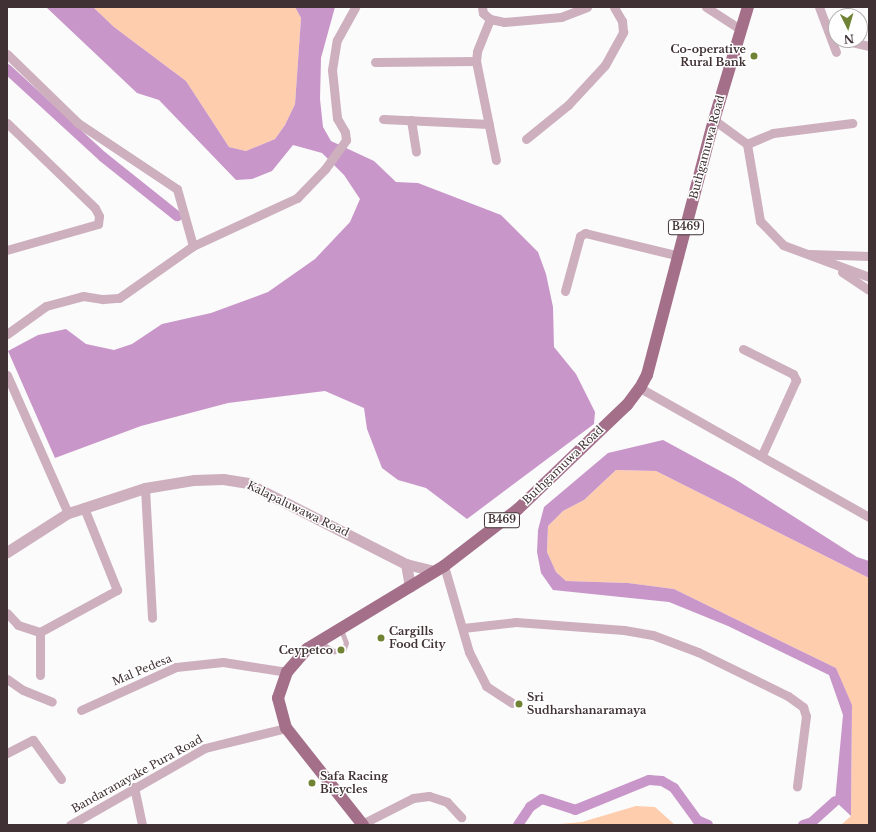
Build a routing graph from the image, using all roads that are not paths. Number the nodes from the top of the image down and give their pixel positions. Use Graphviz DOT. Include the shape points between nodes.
graph roads {
  1 [pos="355,7"];
  2 [pos="482,7"];
  3 [pos="587,7"];
  4 [pos="614,7"];
  5 [pos="706,7"];
  6 [pos="748,7"];
  7 [pos="818,7"];
  8 [pos="490,19"];
  9 [pos="826,28"];
  10 [pos="740,29"];
  11 [pos="836,52"];
  12 [pos="7,54"];
  13 [pos="476,61"];
  14 [pos="375,62"];
  15 [pos="383,119"];
  16 [pos="411,120"];
  17 [pos="714,120"];
  18 [pos="7,123"];
  19 [pos="852,123"];
  20 [pos="489,124"];
  21 [pos="526,139"];
  22 [pos="747,144"];
  23 [pos="416,152"];
  24 [pos="496,160"];
  25 [pos="193,246"];
  26 [pos="7,250"];
  27 [pos="801,253"];
  28 [pos="678,256"];
  29 [pos="869,256"];
  30 [pos="869,277"];
  31 [pos="869,290"];
  32 [pos="565,291"];
  33 [pos="7,334"];
  34 [pos="743,349"];
  35 [pos="7,375"];
  36 [pos="640,388"];
  37 [pos="762,455"];
  38 [pos="145,488"];
  39 [pos="84,508"];
  40 [pos="68,513"];
  41 [pos="869,517"];
  42 [pos="7,552"];
  43 [pos="406,564"];
  44 [pos="439,568"];
  45 [pos="410,587"];
  46 [pos="7,613"];
  47 [pos="152,618"];
  48 [pos="463,628"];
  49 [pos="340,629"];
  50 [pos="40,632"];
  51 [pos="319,642"];
  52 [pos="287,672"];
  53 [pos="40,675"];
  54 [pos="7,679"];
  55 [pos="52,702"];
  56 [pos="512,703"];
  57 [pos="81,710"];
  58 [pos="286,728"];
  59 [pos="7,753"];
  60 [pos="61,779"];
  61 [pos="797,786"];
  62 [pos="134,787"];
  63 [pos="461,817"];
  64 [pos="362,824"];
  65 [pos="70,825"];
  66 [pos="142,825"];
  1 -- 25 [label="street" via="337,40 332,70 337,118 345,132 346,140 325,169 298,198"];
  2 -- 8 [label="street" via="483,13"];
  3 -- 8 [label="street" via="561,17 504,22"];
  4 -- 21 [label="street" via="622,21 623,32 605,65 568,105"];
  5 -- 10 [label="street"];
  6 -- 10 [label="main road, Buthgamuwa Road / B469"];
  7 -- 9 [label="street"];
  8 -- 13 [label="street"];
  9 -- 11 [label="street"];
  10 -- 17 [label="main road, Buthgamuwa Road / B469"];
  12 -- 25 [label="street" via="78,123 177,189"];
  13 -- 14 [label="street"];
  13 -- 20 [label="street"];
  15 -- 16 [label="street"];
  16 -- 20 [label="street"];
  16 -- 23 [label="street"];
  17 -- 22 [label="street"];
  17 -- 28 [label="main road, Buthgamuwa Road / B469"];
  18 -- 26 [label="street" via="94,208 99,216 98,224"];
  19 -- 22 [label="street" via="773,133"];
  20 -- 24 [label="street"];
  22 -- 27 [label="street" via="760,221 783,245"];
  25 -- 33 [label="street" via="118,298 83,296 46,306"];
  27 -- 29 [label="street"];
  27 -- 30 [label="street"];
  27 -- 31 [label="street" via="806,258 848,275"];
  28 -- 32 [label="street" via="585,233 580,236"];
  28 -- 36 [label="main road, Buthgamuwa Road / B469" via="647,375"];
  34 -- 37 [label="street" via="793,374 796,380"];
  35 -- 40 [label="street"];
  36 -- 37 [label="street"];
  36 -- 44 [label="main road, Buthgamuwa Road / B469" via="518,509"];
  37 -- 41 [label="street"];
  38 -- 39 [label="street, Kalapaluwawa Road"];
  38 -- 43 [label="street, Kalapaluwawa Road" via="194,480 223,479 247,483"];
  38 -- 47 [label="street"];
  39 -- 40 [label="street, Kalapaluwawa Road"];
  39 -- 50 [label="street" via="117,590"];
  40 -- 42 [label="street, Kalapaluwawa Road"];
  43 -- 44 [label="street, Kalapaluwawa Road"];
  43 -- 45 [label="street"];
  44 -- 45 [label="main road, Buthgamuwa Road / B469"];
  44 -- 48 [label="street"];
  45 -- 49 [label="main road, Buthgamuwa Road / B469"];
  46 -- 50 [label="street" via="18,625"];
  48 -- 56 [label="street" via="469,652 486,686"];
  48 -- 61 [label="street" via="516,622 624,630 653,635 698,652 788,696 803,707 806,716"];
  49 -- 51 [label="main road, Buthgamuwa Road / B469"];
  49 -- 51 [label="lane" via="346,643 344,649 334,651"];
  50 -- 53 [label="street"];
  51 -- 52 [label="main road, Buthgamuwa Road / B469" via="307,649"];
  52 -- 57 [label="street, Mal Pedesa" via="223,662 176,667"];
  52 -- 58 [label="main road, Buthgamuwa Road / B469" via="278,698"];
  54 -- 55 [label="street" via="23,690"];
  58 -- 62 [label="street, Bandaranayake Pura Road" via="205,748"];
  58 -- 64 [label="main road, Buthgamuwa Road / B469"];
  59 -- 60 [label="street" via="33,740"];
  62 -- 65 [label="street, Bandaranayake Pura Road"];
  62 -- 66 [label="street"];
  63 -- 64 [label="street" via="447,802 429,796 413,798"];
}
